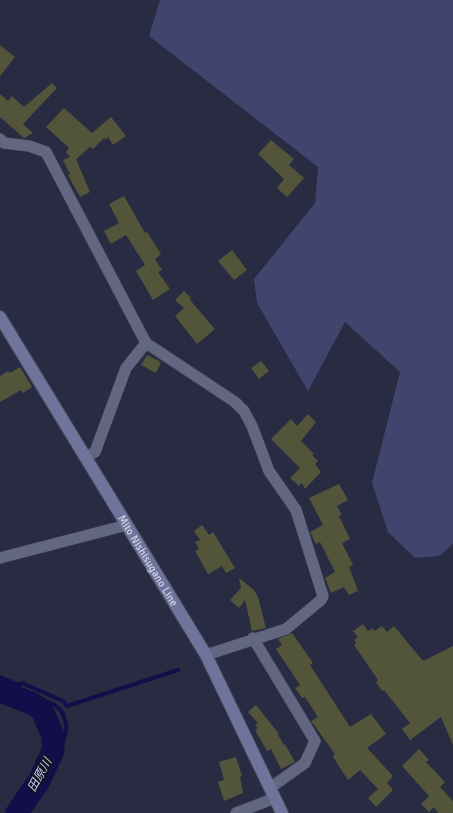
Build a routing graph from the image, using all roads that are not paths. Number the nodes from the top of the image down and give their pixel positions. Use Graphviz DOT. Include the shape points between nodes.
graph roads {
  1 [pos="1,142"];
  2 [pos="0,317"];
  3 [pos="146,343"];
  4 [pos="86,457"];
  5 [pos="126,525"];
  6 [pos="0,558"];
  7 [pos="253,638"];
  8 [pos="206,655"];
  9 [pos="273,793"];
  10 [pos="236,813"];
  11 [pos="282,813"];
  1 -- 3 [label="street" via="29,146 46,152"];
  2 -- 4 [label="main road, Mito Nishisugano Line"];
  3 -- 4 [label="street" via="126,368 95,452"];
  3 -- 7 [label="street" via="235,402 244,411 269,471 296,510 323,596 286,629"];
  4 -- 5 [label="main road, Mito Nishisugano Line"];
  5 -- 6 [label="street"];
  5 -- 8 [label="main road, Mito Nishisugano Line"];
  7 -- 8 [label="street"];
  7 -- 9 [label="street" via="315,741 305,763"];
  8 -- 9 [label="main road, Mito Nishisugano Line"];
  9 -- 10 [label="street"];
  9 -- 11 [label="main road, Mito Nishisugano Line"];
}
